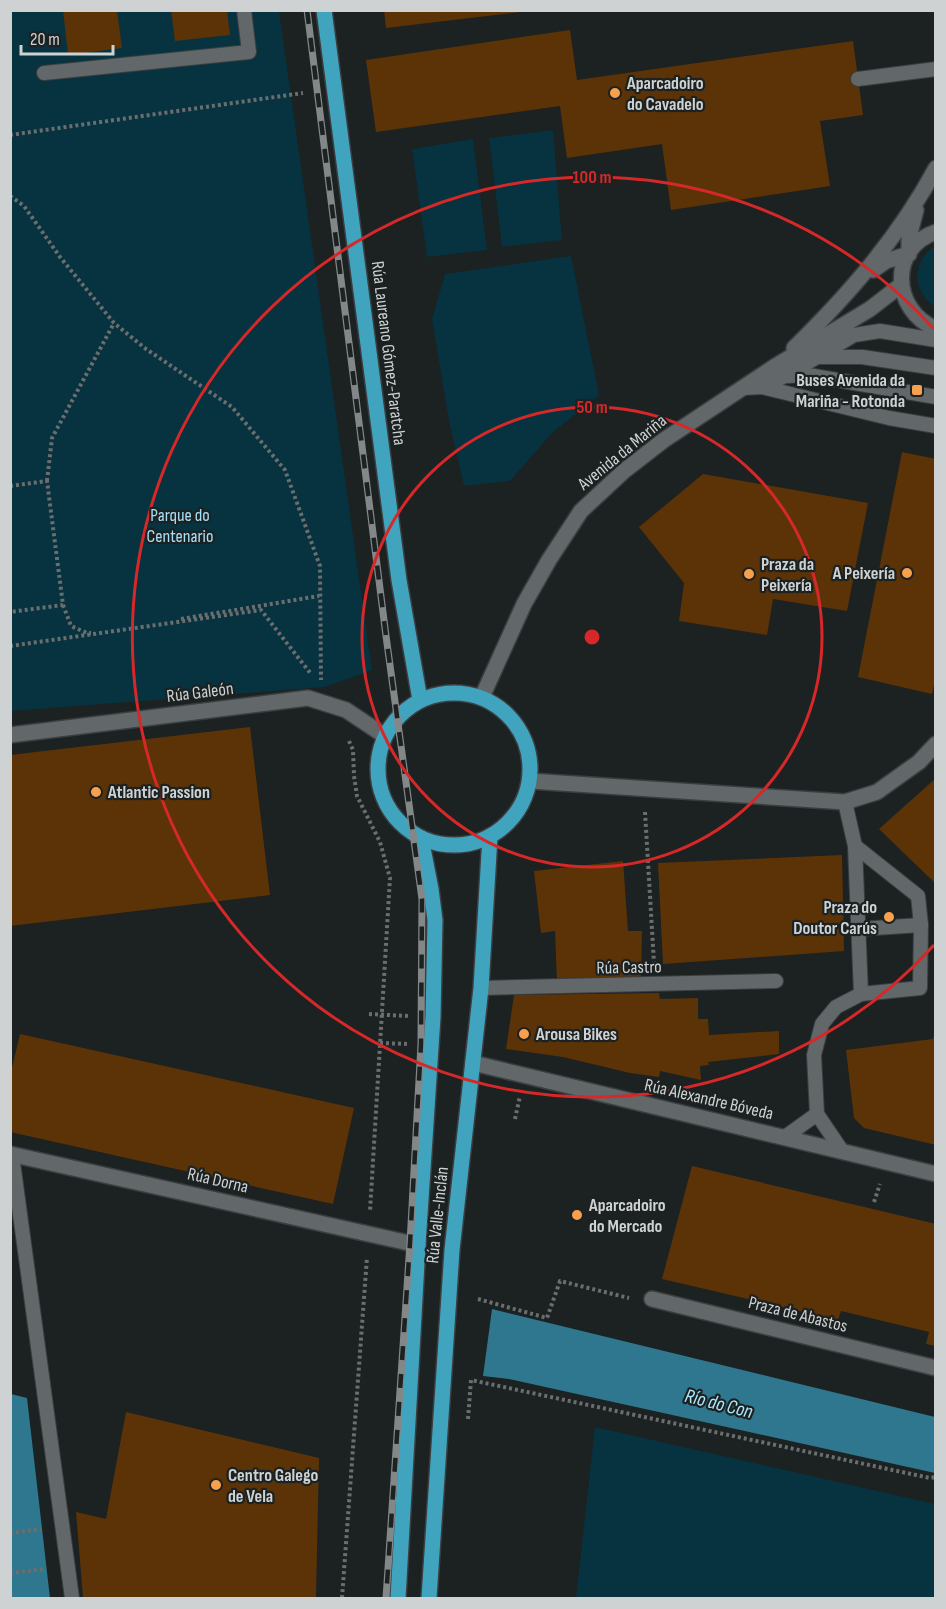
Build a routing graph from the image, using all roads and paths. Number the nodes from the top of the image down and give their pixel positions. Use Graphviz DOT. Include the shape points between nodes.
graph roads {
  1 [pos="244,10"];
  2 [pos="324,10"];
  3 [pos="936,69"];
  4 [pos="44,73"];
  5 [pos="858,80"];
  6 [pos="303,93"];
  7 [pos="10,135"];
  8 [pos="936,168"];
  9 [pos="10,196"];
  10 [pos="919,199"];
  11 [pos="936,232"];
  12 [pos="909,254"];
  13 [pos="862,277"];
  14 [pos="901,285"];
  15 [pos="114,323"];
  16 [pos="936,329"];
  17 [pos="936,340"];
  18 [pos="818,357"];
  19 [pos="936,368"];
  20 [pos="779,372"];
  21 [pos="762,387"];
  22 [pos="744,388"];
  23 [pos="936,397"];
  24 [pos="936,426"];
  25 [pos="47,481"];
  26 [pos="10,486"];
  27 [pos="319,596"];
  28 [pos="63,604"];
  29 [pos="10,612"];
  30 [pos="10,646"];
  31 [pos="482,697"];
  32 [pos="420,700"];
  33 [pos="344,732"];
  34 [pos="10,735"];
  35 [pos="385,736"];
  36 [pos="936,744"];
  37 [pos="530,781"];
  38 [pos="644,788"];
  39 [pos="845,802"];
  40 [pos="490,836"];
  41 [pos="421,838"];
  42 [pos="855,846"];
  43 [pos="921,925"];
  44 [pos="859,929"];
  45 [pos="776,981"];
  46 [pos="655,985"];
  47 [pos="481,987"];
  48 [pos="861,994"];
  49 [pos="369,1014"];
  50 [pos="382,1014"];
  51 [pos="408,1016"];
  52 [pos="474,1063"];
  53 [pos="521,1092"];
  54 [pos="817,1114"];
  55 [pos="515,1119"];
  56 [pos="785,1137"];
  57 [pos="842,1151"];
  58 [pos="11,1154"];
  59 [pos="936,1174"];
  60 [pos="882,1177"];
  61 [pos="874,1202"];
  62 [pos="369,1220"];
  63 [pos="418,1245"];
  64 [pos="367,1250"];
  65 [pos="478,1299"];
  66 [pos="652,1299"];
  67 [pos="936,1368"];
  68 [pos="468,1419"];
  69 [pos="936,1477"];
  70 [pos="63,1526"];
  71 [pos="10,1533"];
  72 [pos="68,1566"];
  73 [pos="10,1573"];
  74 [pos="72,1599"];
  75 [pos="342,1599"];
  76 [pos="398,1599"];
  77 [pos="429,1599"];
  1 -- 4 [label="lane" via="249,52"];
  2 -- 32 [label="main road, Rúa Laureano Gómez-Paratcha" via="399,580"];
  3 -- 5 [label="lane"];
  6 -- 7 [label="path"];
  8 -- 10 [label="street, Avenida da Mariña"];
  9 -- 15 [label="path" via="24,206"];
  10 -- 12 [label="street, Avenida da Mariña" via="909,237"];
  10 -- 13 [label="street, Avenida da Mariña"];
  11 -- 12 [label="street"];
  12 -- 13 [label="street, Avenida da Mariña" via="886,261"];
  12 -- 14 [label="street" via="902,269"];
  13 -- 20 [label="street, Avenida da Mariña"];
  14 -- 16 [label="street" via="912,314"];
  14 -- 20 [label="street, Avenida da Mariña"];
  15 -- 25 [label="path" via="52,438"];
  15 -- 27 [label="path" via="232,407 285,470 320,566"];
  17 -- 18 [label="lane" via="880,331 854,336"];
  18 -- 19 [label="lane" via="862,357"];
  18 -- 20 [label="lane"];
  20 -- 21 [label="lane"];
  20 -- 22 [label="street, Avenida da Mariña"];
  20 -- 23 [label="lane"];
  21 -- 22 [label="lane"];
  21 -- 24 [label="lane"];
  22 -- 31 [label="street, Avenida da Mariña" via="664,440 581,511 524,604"];
  25 -- 26 [label="path"];
  25 -- 28 [label="path"];
  27 -- 28 [label="path" via="87,633 71,626"];
  27 -- 30 [label="path" via="321,687 261,610"];
  28 -- 29 [label="path"];
  31 -- 32 [label="main road" via="444,692"];
  31 -- 37 [label="main road" via="504,711 521,730 528,746"];
  32 -- 35 [label="main road" via="397,717"];
  33 -- 50 [label="path" via="353,750 357,796 380,842 390,878"];
  34 -- 35 [label="street, Rúa Galeón" via="308,698 346,710"];
  35 -- 41 [label="main road" via="377,766 383,798 400,824"];
  36 -- 39 [label="street" via="919,762 877,792"];
  37 -- 38 [label="street"];
  37 -- 40 [label="main road" via="517,814"];
  38 -- 39 [label="street"];
  38 -- 46 [label="path"];
  39 -- 42 [label="lane"];
  40 -- 41 [label="main road" via="456,845"];
  40 -- 47 [label="main road, Rúa Valle-Inclán"];
  41 -- 63 [label="main road, Rúa Valle-Inclán" via="435,920 432,1045"];
  42 -- 43 [label="lane" via="918,896"];
  42 -- 44 [label="lane"];
  43 -- 44 [label="lane"];
  43 -- 48 [label="lane" via="920,988"];
  44 -- 48 [label="lane"];
  45 -- 46 [label="lane, Rúa Castro"];
  46 -- 47 [label="lane, Rúa Castro"];
  47 -- 52 [label="main road, Rúa Valle-Inclán"];
  48 -- 54 [label="lane" via="836,1007 822,1024 814,1055"];
  49 -- 50 [label="path"];
  50 -- 51 [label="path"];
  50 -- 62 [label="path"];
  52 -- 56 [label="street, Rúa Alexandre Bóveda"];
  52 -- 77 [label="main road, Rúa Valle-Inclán" via="452,1250"];
  53 -- 55 [label="path"];
  54 -- 56 [label="lane"];
  54 -- 57 [label="lane"];
  56 -- 57 [label="street, Rúa Alexandre Bóveda"];
  57 -- 59 [label="street, Rúa Alexandre Bóveda"];
  58 -- 63 [label="street, Rúa Dorna"];
  58 -- 70 [label="lane"];
  60 -- 61 [label="path"];
  63 -- 76 [label="main road, Rúa Valle-Inclán"];
  64 -- 75 [label="path"];
  65 -- 66 [label="path" via="547,1318 560,1281 637,1300"];
  66 -- 67 [label="street, Praza de Abastos"];
  68 -- 69 [label="path" via="471,1380"];
  70 -- 71 [label="path"];
  70 -- 72 [label="lane"];
  72 -- 73 [label="path"];
  72 -- 74 [label="lane"];
}
